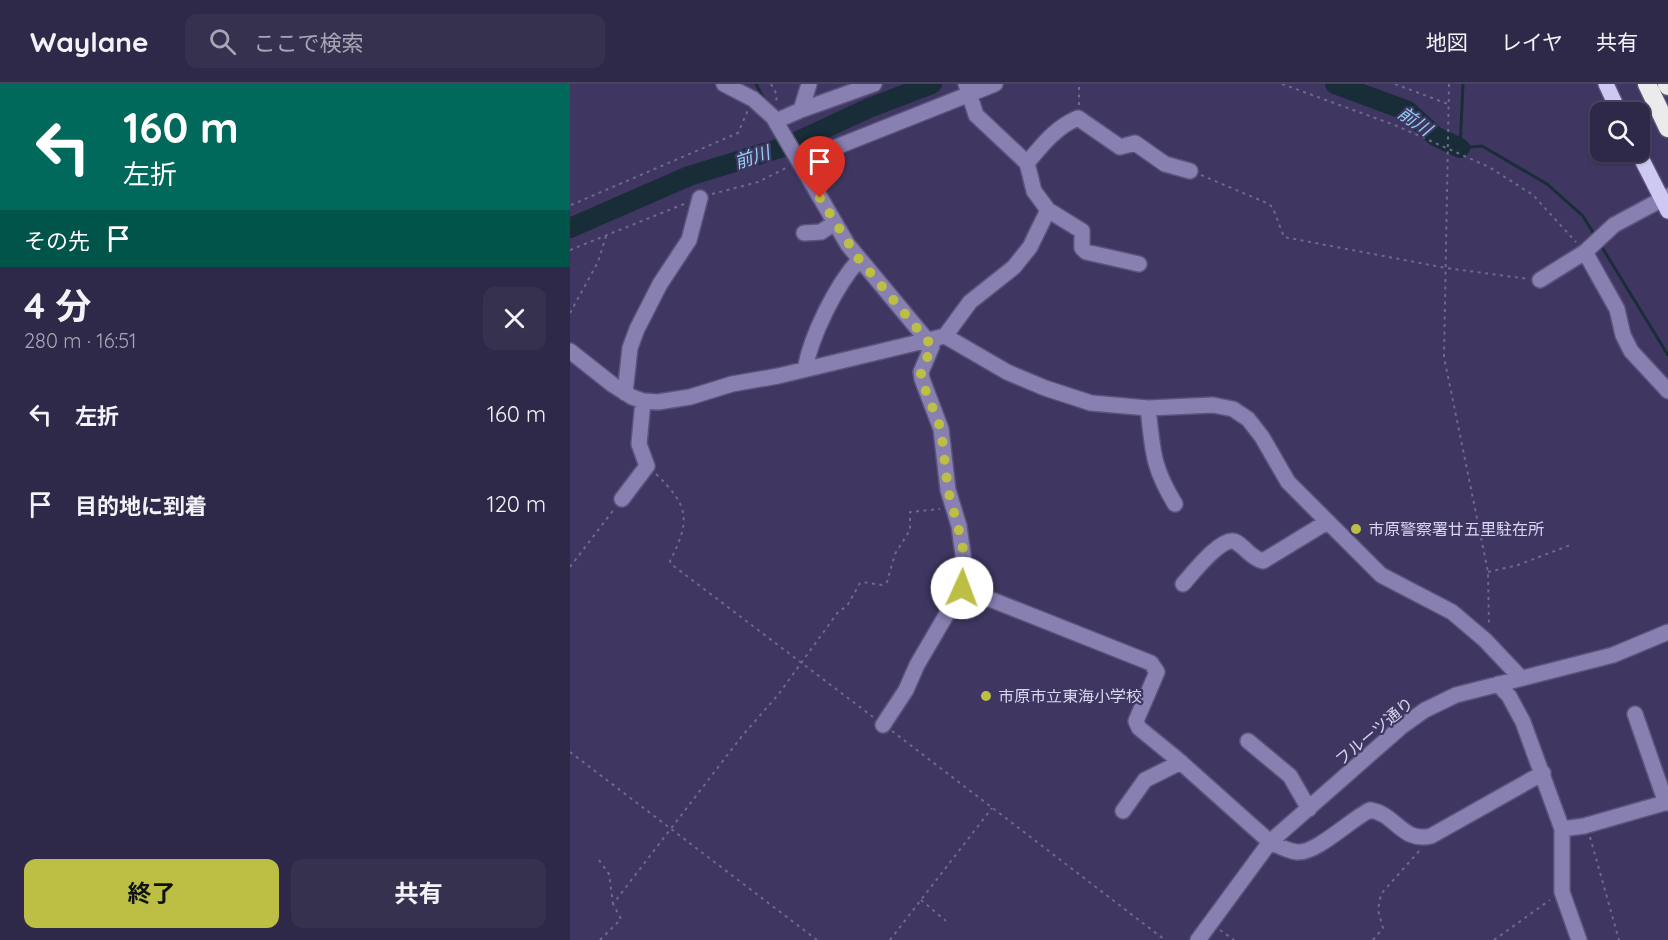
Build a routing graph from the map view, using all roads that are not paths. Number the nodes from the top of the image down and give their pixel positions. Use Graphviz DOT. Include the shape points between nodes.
graph roads {
  1 [pos="724,84"];
  2 [pos="808,84"];
  3 [pos="874,84"];
  4 [pos="995,84"];
  5 [pos="1606,84"];
  6 [pos="1647,84"];
  7 [pos="968,90"];
  8 [pos="1614,102"];
  9 [pos="801,110"];
  10 [pos="775,119"];
  11 [pos="1668,128"];
  12 [pos="801,161"];
  13 [pos="1644,162"];
  14 [pos="1027,163"];
  15 [pos="1190,171"];
  16 [pos="700,198"];
  17 [pos="1666,202"];
  18 [pos="1048,210"];
  19 [pos="834,223"];
  20 [pos="804,233"];
  21 [pos="1585,252"];
  22 [pos="860,260"];
  23 [pos="1139,264"];
  24 [pos="1540,280"];
  25 [pos="945,336"];
  26 [pos="927,341"];
  27 [pos="570,351"];
  28 [pos="805,369"];
  29 [pos="1668,392"];
  30 [pos="626,393"];
  31 [pos="643,401"];
  32 [pos="1148,408"];
  33 [pos="622,499"];
  34 [pos="1175,504"];
  35 [pos="1327,522"];
  36 [pos="1183,584"];
  37 [pos="962,588"];
  38 [pos="1668,632"];
  39 [pos="1521,678"];
  40 [pos="1498,684"];
  41 [pos="1635,714"];
  42 [pos="883,725"];
  43 [pos="1248,741"];
  44 [pos="1181,762"];
  45 [pos="1543,773"];
  46 [pos="1667,802"];
  47 [pos="1309,809"];
  48 [pos="1123,811"];
  49 [pos="1563,829"];
  50 [pos="1270,842"];
  51 [pos="1198,940"];
  52 [pos="1579,940"];
  1 -- 10 [label="street" via="753,99"];
  2 -- 9 [label="street"];
  3 -- 9 [label="street"];
  4 -- 7 [label="street"];
  5 -- 8 [label="main road"];
  6 -- 11 [label="highway"];
  7 -- 12 [label="street"];
  7 -- 14 [label="street" via="976,115"];
  9 -- 10 [label="street"];
  10 -- 12 [label="street"];
  12 -- 19 [label="street"];
  13 -- 17 [label="main road"];
  14 -- 15 [label="street" via="1045,141 1078,118 1120,147 1135,142 1165,164"];
  14 -- 18 [label="street" via="1034,191"];
  16 -- 30 [label="street" via="689,240 637,329 630,348"];
  17 -- 21 [label="street" via="1614,225"];
  18 -- 23 [label="street" via="1082,231 1082,248 1086,252"];
  18 -- 25 [label="street" via="1030,247 1014,267 970,302"];
  19 -- 20 [label="street" via="821,232"];
  19 -- 22 [label="street"];
  21 -- 24 [label="street"];
  21 -- 29 [label="street" via="1617,309 1631,351"];
  22 -- 26 [label="street"];
  22 -- 28 [label="street" via="819,327"];
  25 -- 26 [label="street"];
  25 -- 32 [label="street" via="1007,372 1045,388 1091,403"];
  26 -- 28 [label="street"];
  26 -- 37 [label="street" via="932,346 921,379 941,429 952,508 962,542"];
  27 -- 30 [label="street"];
  28 -- 31 [label="street" via="690,397"];
  30 -- 31 [label="street"];
  31 -- 33 [label="street" via="639,444 647,466"];
  32 -- 34 [label="street" via="1155,464"];
  32 -- 35 [label="street" via="1213,405 1233,409 1248,419 1288,482"];
  35 -- 36 [label="street" via="1263,561 1230,540 1219,546"];
  35 -- 39 [label="street" via="1382,575 1452,612"];
  37 -- 42 [label="street"];
  37 -- 44 [label="street" via="1151,663 1157,672 1136,721 1139,728"];
  38 -- 39 [label="street, フルーツ通り" via="1614,655"];
  39 -- 40 [label="street, フルーツ通り"];
  40 -- 45 [label="street" via="1523,722"];
  40 -- 47 [label="street, フルーツ通り" via="1456,695 1425,710"];
  41 -- 46 [label="street"];
  43 -- 47 [label="street" via="1290,776"];
  44 -- 48 [label="street" via="1145,780"];
  44 -- 50 [label="street"];
  45 -- 49 [label="street"];
  45 -- 50 [label="street" via="1420,839 1410,836 1379,811 1370,810 1314,848 1299,853"];
  46 -- 49 [label="street"];
  47 -- 50 [label="street, フルーツ通り"];
  49 -- 52 [label="street" via="1562,892"];
  50 -- 51 [label="street, フルーツ通り"];
}
